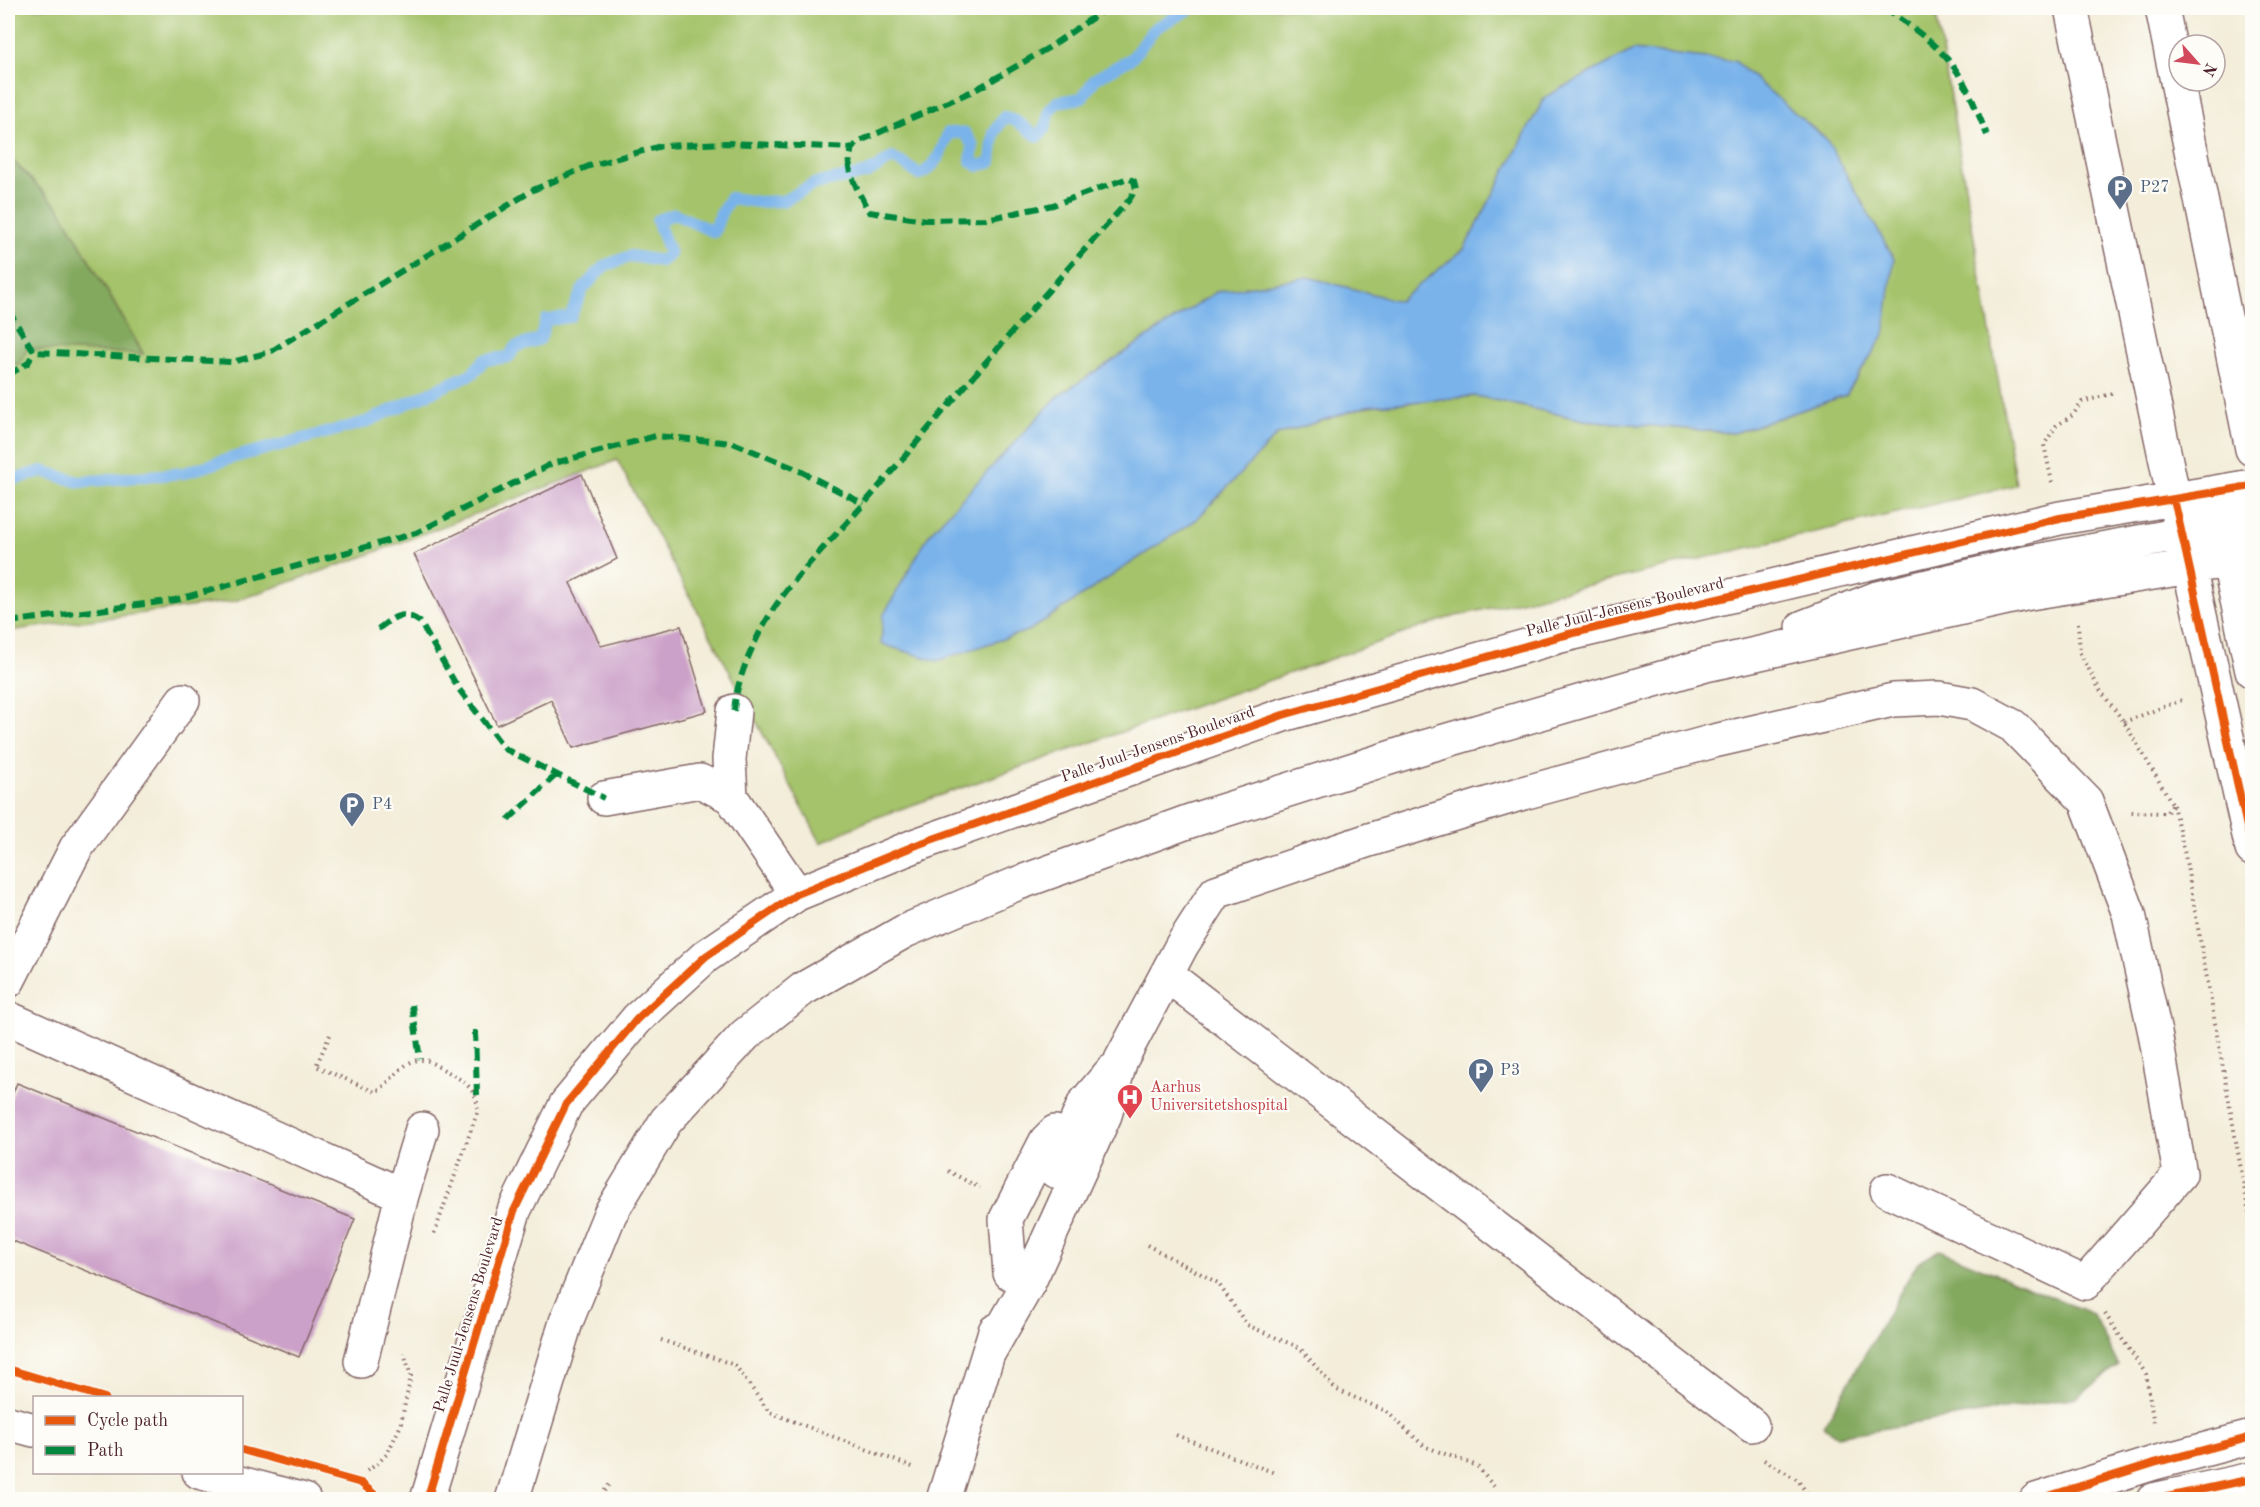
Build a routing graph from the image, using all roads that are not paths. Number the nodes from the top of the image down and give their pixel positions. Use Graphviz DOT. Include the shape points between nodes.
graph roads {
  1 [pos="2071,8"];
  2 [pos="2162,8"];
  3 [pos="2253,449"];
  4 [pos="2253,488"];
  5 [pos="2174,499"];
  6 [pos="2253,523"];
  7 [pos="2219,543"];
  8 [pos="2190,567"];
  9 [pos="1706,665"];
  10 [pos="2253,671"];
  11 [pos="183,700"];
  12 [pos="734,711"];
  13 [pos="731,797"];
  14 [pos="604,798"];
  15 [pos="2253,849"];
  16 [pos="797,894"];
  17 [pos="1167,975"];
  18 [pos="8,981"];
  19 [pos="8,1018"];
  20 [pos="1094,1109"];
  21 [pos="422,1130"];
  22 [pos="1887,1190"];
  23 [pos="402,1195"];
  24 [pos="1019,1278"];
  25 [pos="361,1360"];
  26 [pos="8,1423"];
  27 [pos="1752,1425"];
  28 [pos="33,1430"];
  29 [pos="2253,1437"];
  30 [pos="203,1474"];
  31 [pos="2253,1479"];
  32 [pos="945,1492"];
  33 [pos="2081,1494"];
  34 [pos="304,1500"];
  35 [pos="427,1500"];
  36 [pos="512,1500"];
  37 [pos="2036,1500"];
  38 [pos="2152,1500"];
  1 -- 5 [label="street"];
  2 -- 3 [label="street"];
  4 -- 5 [label="street, Palle Juul-Jensens Boulevard"];
  4 -- 7 [label="street"];
  5 -- 7 [label="street"];
  5 -- 16 [label="street, Palle Juul-Jensens Boulevard" via="2060,518 1572,633 1283,715 919,844"];
  6 -- 7 [label="street"];
  7 -- 8 [label="street"];
  7 -- 9 [label="street" via="2025,563 1877,598"];
  7 -- 10 [label="street"];
  8 -- 9 [label="street" via="2031,593"];
  8 -- 15 [label="street" via="2208,694"];
  9 -- 36 [label="street" via="1424,747 1168,829 1016,884 905,930 803,989 745,1035 666,1121 610,1214 566,1322"];
  11 -- 18 [label="street" via="76,848"];
  12 -- 13 [label="street" via="729,759"];
  13 -- 14 [label="street" via="700,781"];
  13 -- 16 [label="street"];
  16 -- 35 [label="street, Palle Juul-Jensens Boulevard" via="706,956 645,1011 566,1104 514,1211"];
  17 -- 20 [label="street"];
  17 -- 22 [label="street" via="1216,892 1369,840 1714,741 1893,700 1939,698 1972,704 2013,726 2086,801 2129,914 2180,1174 2085,1283"];
  17 -- 27 [label="street"];
  19 -- 23 [label="street"];
  20 -- 24 [label="street"];
  20 -- 24 [label="street" via="1046,1141 1006,1219"];
  21 -- 23 [label="street"];
  23 -- 25 [label="street"];
  24 -- 32 [label="street" via="989,1352"];
  26 -- 28 [label="street"];
  29 -- 33 [label="street" via="2154,1464"];
  30 -- 34 [label="street"];
  31 -- 38 [label="street"];
  33 -- 37 [label="street"];
}
